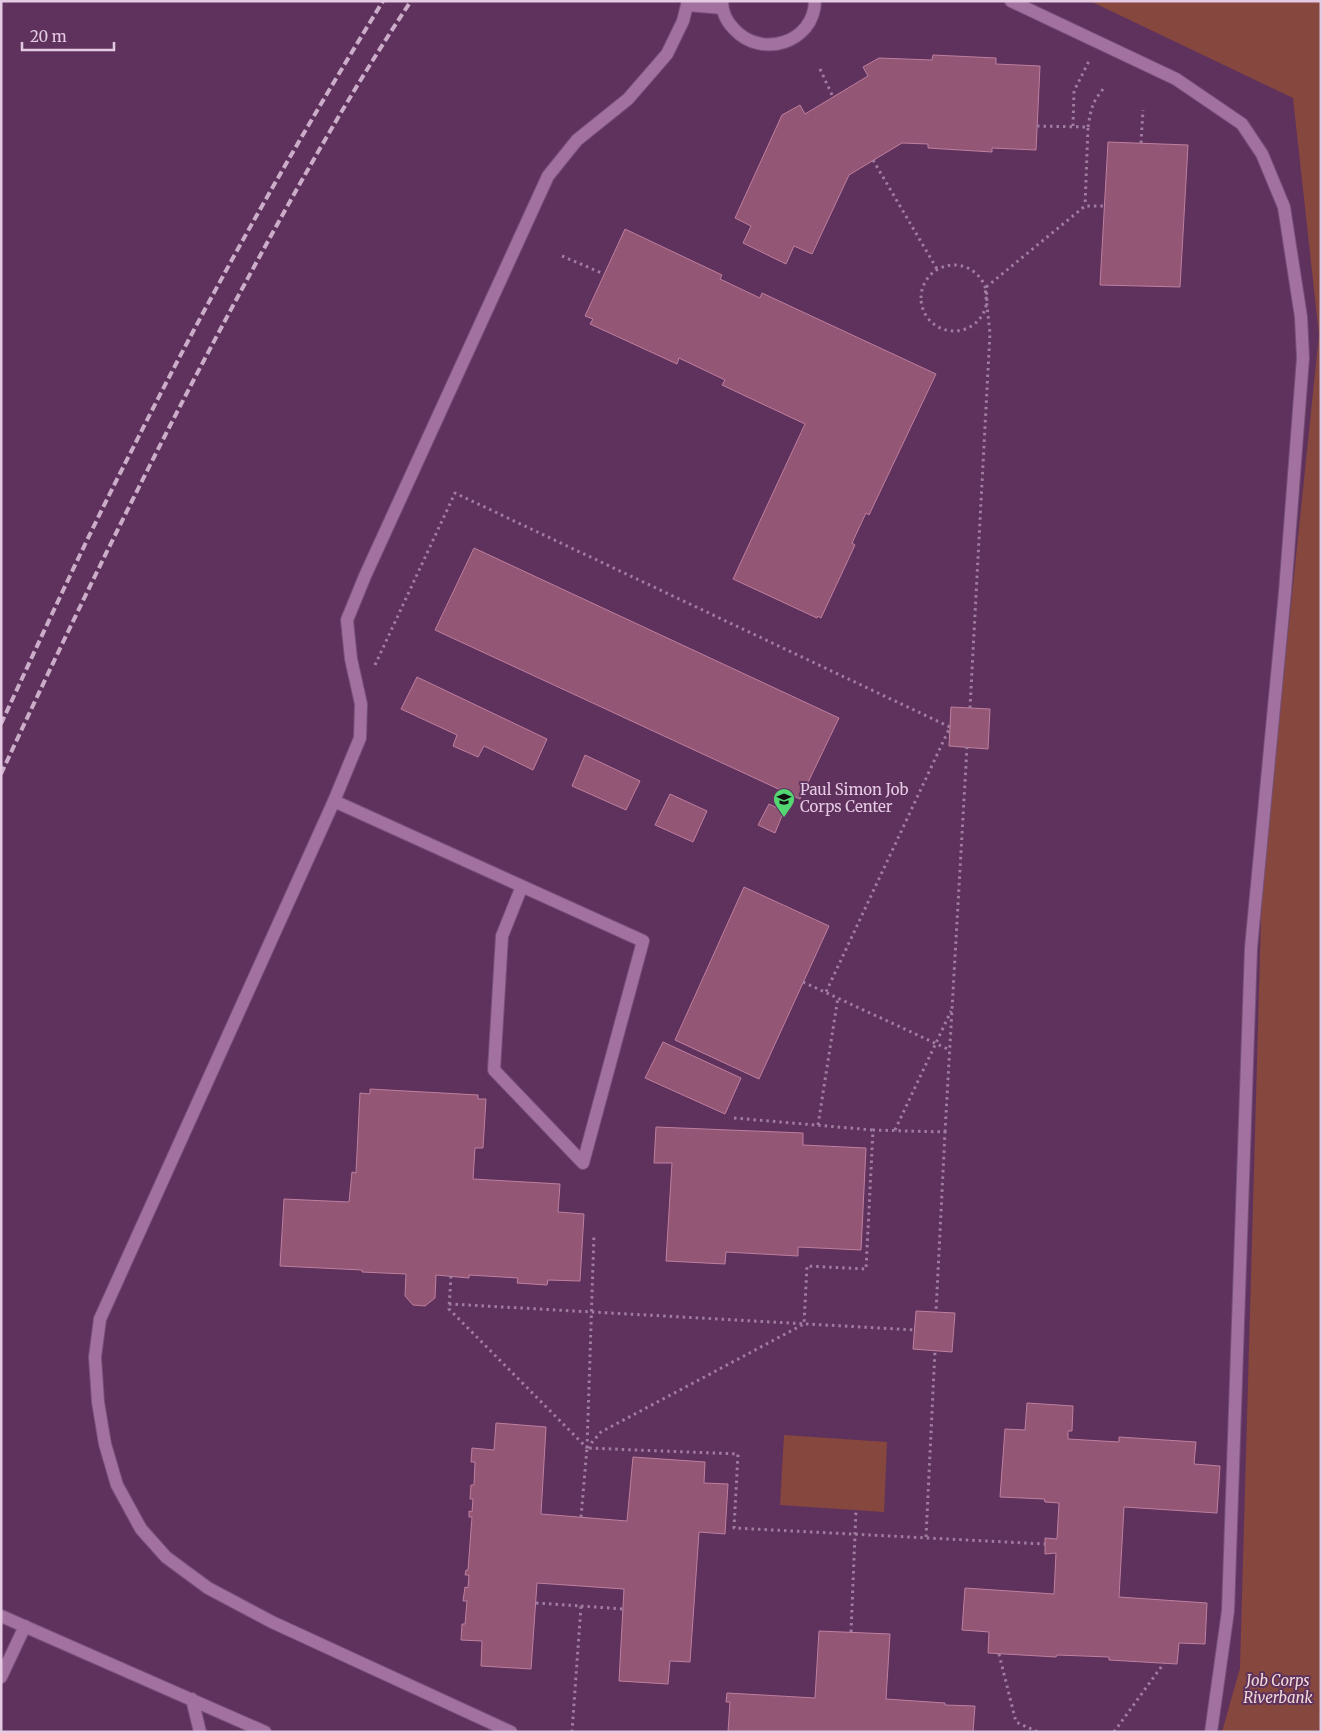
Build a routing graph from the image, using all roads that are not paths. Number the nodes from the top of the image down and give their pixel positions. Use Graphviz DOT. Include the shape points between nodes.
graph roads {
  1 [pos="815,1"];
  2 [pos="1011,1"];
  3 [pos="688,3"];
  4 [pos="722,5"];
  5 [pos="334,801"];
  6 [pos="522,886"];
  7 [pos="1,1616"];
  8 [pos="25,1626"];
  9 [pos="1,1677"];
  10 [pos="192,1699"];
  11 [pos="200,1732"];
  12 [pos="264,1732"];
  13 [pos="511,1732"];
  14 [pos="1211,1732"];
  1 -- 4 [label="lane" via="809,22 799,34 785,43 769,46 740,36 729,24"];
  2 -- 14 [label="lane" via="1176,79 1242,124 1262,154 1284,207 1301,317 1303,368 1251,948 1228,1611"];
  3 -- 4 [label="lane"];
  3 -- 5 [label="lane" via="668,54 628,99 577,140 548,176 369,567 348,620 351,658 360,698 360,738"];
  5 -- 6 [label="lane"];
  5 -- 13 [label="lane" via="100,1319 95,1357 105,1444 117,1485 141,1528 166,1556 208,1588 272,1622"];
  6 -- 6 [label="lane" via="642,941 583,1163 494,1070 502,936"];
  7 -- 8 [label="lane"];
  8 -- 9 [label="lane"];
  8 -- 10 [label="lane"];
  10 -- 11 [label="lane"];
  10 -- 12 [label="lane"];
}
